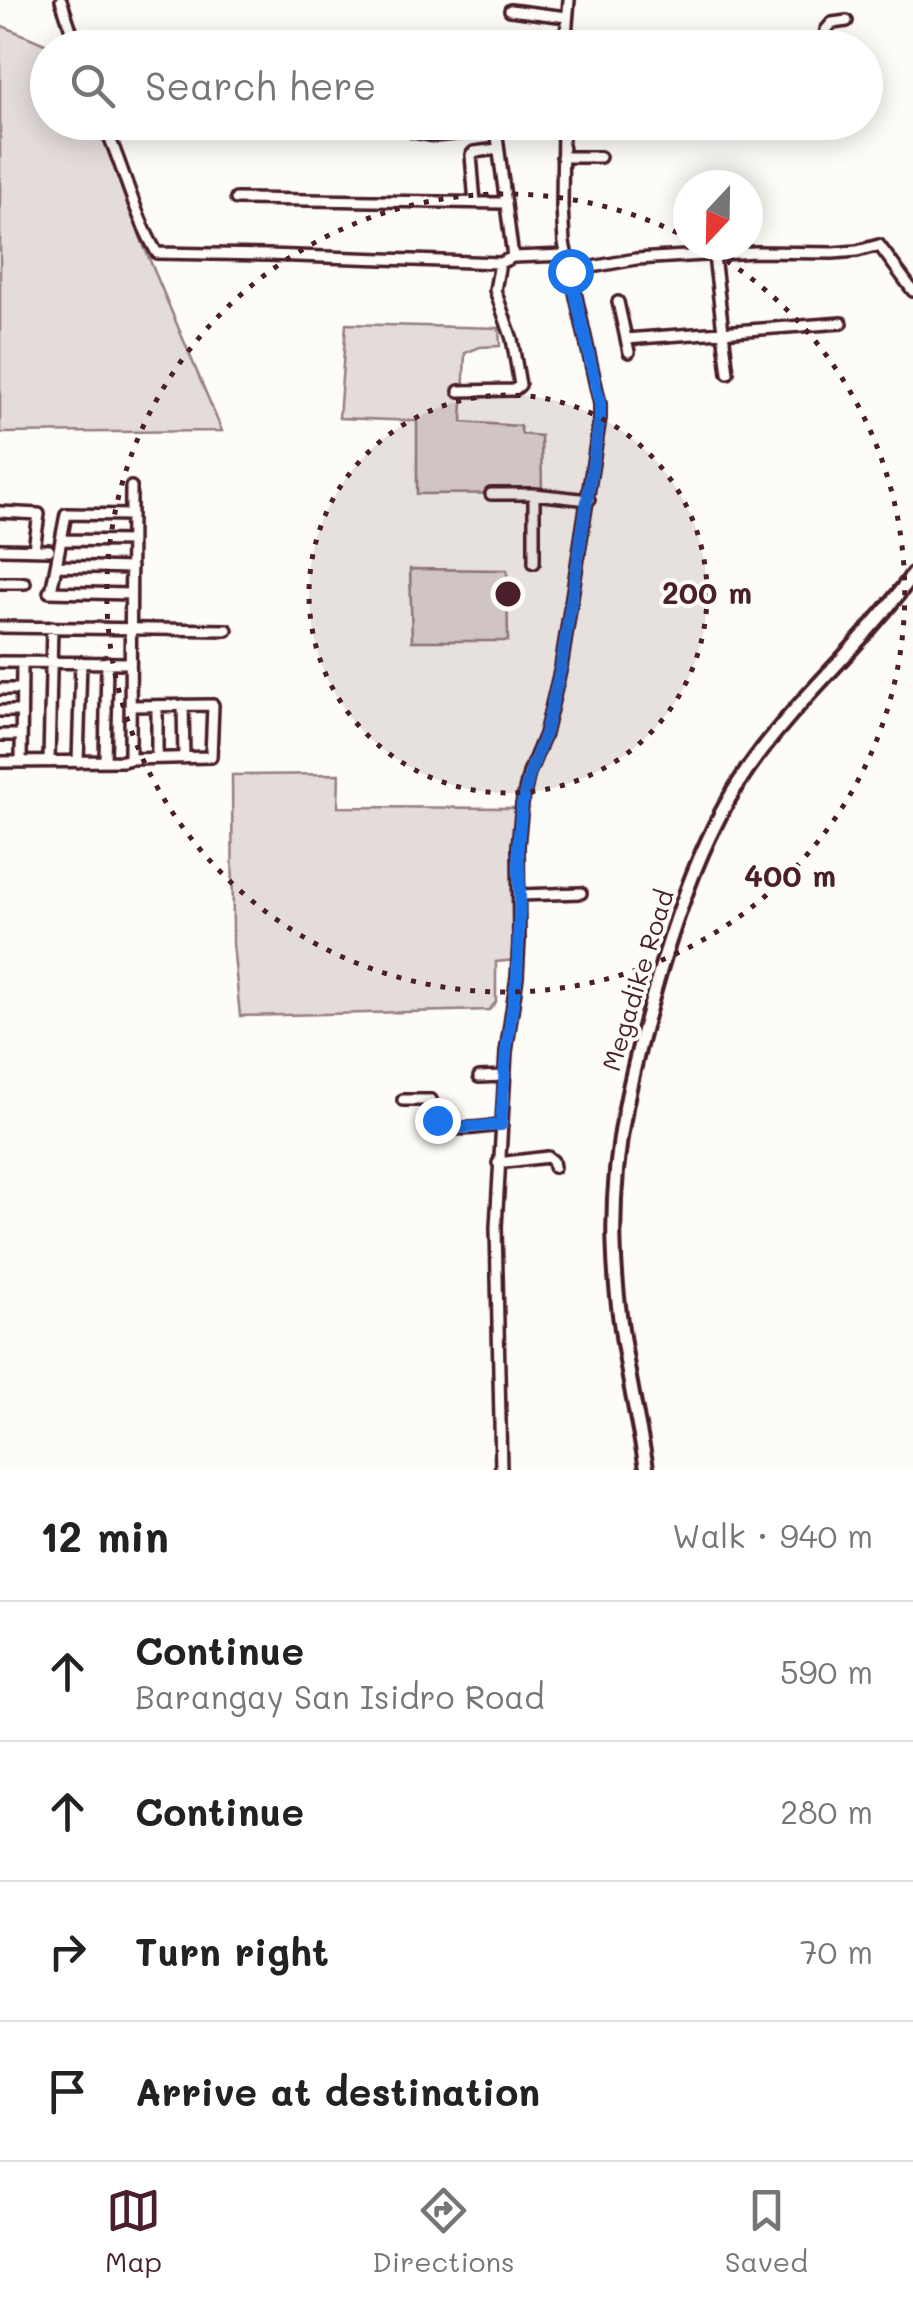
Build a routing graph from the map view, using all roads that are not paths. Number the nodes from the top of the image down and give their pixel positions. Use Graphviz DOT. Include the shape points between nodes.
graph roads {
  1 [pos="61,0"];
  2 [pos="569,0"];
  3 [pos="510,10"];
  4 [pos="567,18"];
  5 [pos="847,21"];
  6 [pos="72,30"];
  7 [pos="567,30"];
  8 [pos="826,30"];
  9 [pos="111,140"];
  10 [pos="497,140"];
  11 [pos="563,140"];
  12 [pos="498,150"];
  13 [pos="600,156"];
  14 [pos="562,157"];
  15 [pos="236,199"];
  16 [pos="475,203"];
  17 [pos="505,203"];
  18 [pos="763,252"];
  19 [pos="566,255"];
  20 [pos="513,257"];
  21 [pos="673,258"];
  22 [pos="714,260"];
  23 [pos="500,264"];
  24 [pos="570,271"];
  25 [pos="913,291"];
  26 [pos="618,302"];
  27 [pos="842,323"];
  28 [pos="723,332"];
  29 [pos="626,339"];
  30 [pos="629,352"];
  31 [pos="728,373"];
  32 [pos="459,391"];
  33 [pos="131,487"];
  34 [pos="490,494"];
  35 [pos="534,494"];
  36 [pos="589,500"];
  37 [pos="0,512"];
  38 [pos="131,515"];
  39 [pos="62,540"];
  40 [pos="131,541"];
  41 [pos="0,549"];
  42 [pos="34,550"];
  43 [pos="49,550"];
  44 [pos="534,563"];
  45 [pos="57,566"];
  46 [pos="131,568"];
  47 [pos="913,574"];
  48 [pos="0,583"];
  49 [pos="25,583"];
  50 [pos="130,594"];
  51 [pos="0,627"];
  52 [pos="52,627"];
  53 [pos="131,628"];
  54 [pos="227,630"];
  55 [pos="0,662"];
  56 [pos="22,662"];
  57 [pos="51,662"];
  58 [pos="81,662"];
  59 [pos="107,662"];
  60 [pos="130,662"];
  61 [pos="0,688"];
  62 [pos="22,689"];
  63 [pos="183,705"];
  64 [pos="130,706"];
  65 [pos="157,706"];
  66 [pos="0,711"];
  67 [pos="21,711"];
  68 [pos="0,735"];
  69 [pos="22,735"];
  70 [pos="157,758"];
  71 [pos="184,758"];
  72 [pos="130,759"];
  73 [pos="0,762"];
  74 [pos="21,762"];
  75 [pos="49,762"];
  76 [pos="78,762"];
  77 [pos="105,762"];
  78 [pos="581,893"];
  79 [pos="520,895"];
  80 [pos="504,1076"];
  81 [pos="479,1077"];
  82 [pos="403,1100"];
  83 [pos="501,1125"];
  84 [pos="498,1163"];
  85 [pos="554,1167"];
  86 [pos="502,1470"];
  87 [pos="647,1470"];
  1 -- 6 [label="street"];
  2 -- 4 [label="street"];
  3 -- 4 [label="street"];
  4 -- 7 [label="street"];
  5 -- 8 [label="street"];
  9 -- 23 [label="street" via="157,253"];
  10 -- 12 [label="street"];
  11 -- 14 [label="street"];
  12 -- 16 [label="street" via="471,156"];
  12 -- 17 [label="street"];
  13 -- 14 [label="street"];
  14 -- 19 [label="street"];
  15 -- 16 [label="street"];
  16 -- 17 [label="street"];
  17 -- 20 [label="street"];
  18 -- 25 [label="street" via="857,252 879,245"];
  19 -- 20 [label="street"];
  19 -- 24 [label="street"];
  20 -- 23 [label="street"];
  21 -- 24 [label="street"];
  22 -- 28 [label="street"];
  23 -- 32 [label="street" via="495,290 512,338 519,388"];
  24 -- 36 [label="street" via="600,404"];
  26 -- 29 [label="street"];
  27 -- 28 [label="street"];
  28 -- 29 [label="street"];
  28 -- 31 [label="street"];
  29 -- 30 [label="street"];
  33 -- 38 [label="street"];
  34 -- 35 [label="street"];
  35 -- 36 [label="street"];
  35 -- 44 [label="street"];
  36 -- 79 [label="street" via="561,667 524,790"];
  37 -- 42 [label="street" via="38,514"];
  38 -- 39 [label="street" via="66,514"];
  38 -- 40 [label="street"];
  39 -- 40 [label="street"];
  39 -- 45 [label="street"];
  40 -- 46 [label="street"];
  41 -- 42 [label="street"];
  42 -- 43 [label="street"];
  45 -- 46 [label="street"];
  45 -- 50 [label="street" via="50,592"];
  46 -- 50 [label="street"];
  47 -- 87 [label="main road, Megadike Road" via="738,783 691,881 660,973 622,1116 614,1202 621,1334"];
  48 -- 49 [label="street"];
  50 -- 53 [label="street"];
  51 -- 52 [label="street"];
  52 -- 53 [label="street"];
  52 -- 57 [label="street"];
  53 -- 54 [label="street"];
  53 -- 60 [label="street"];
  55 -- 56 [label="street"];
  56 -- 57 [label="street"];
  56 -- 62 [label="street"];
  57 -- 58 [label="street"];
  57 -- 75 [label="street"];
  58 -- 59 [label="street"];
  58 -- 76 [label="street"];
  59 -- 60 [label="street"];
  59 -- 77 [label="street"];
  60 -- 64 [label="street"];
  61 -- 62 [label="street"];
  62 -- 67 [label="street"];
  63 -- 65 [label="street"];
  63 -- 71 [label="street"];
  63 -- 71 [label="street" via="213,705 211,757"];
  64 -- 65 [label="street"];
  64 -- 72 [label="street"];
  65 -- 70 [label="street"];
  66 -- 67 [label="street"];
  67 -- 69 [label="street"];
  68 -- 69 [label="street"];
  69 -- 74 [label="street"];
  70 -- 71 [label="street"];
  70 -- 72 [label="street"];
  72 -- 77 [label="street"];
  73 -- 74 [label="street"];
  74 -- 75 [label="street"];
  75 -- 76 [label="street"];
  76 -- 77 [label="street"];
  78 -- 79 [label="street"];
  79 -- 80 [label="street"];
  80 -- 81 [label="street"];
  80 -- 83 [label="street"];
  82 -- 83 [label="street" via="432,1100 443,1127"];
  83 -- 84 [label="street"];
  84 -- 85 [label="street" via="548,1157"];
  84 -- 86 [label="street"];
}
